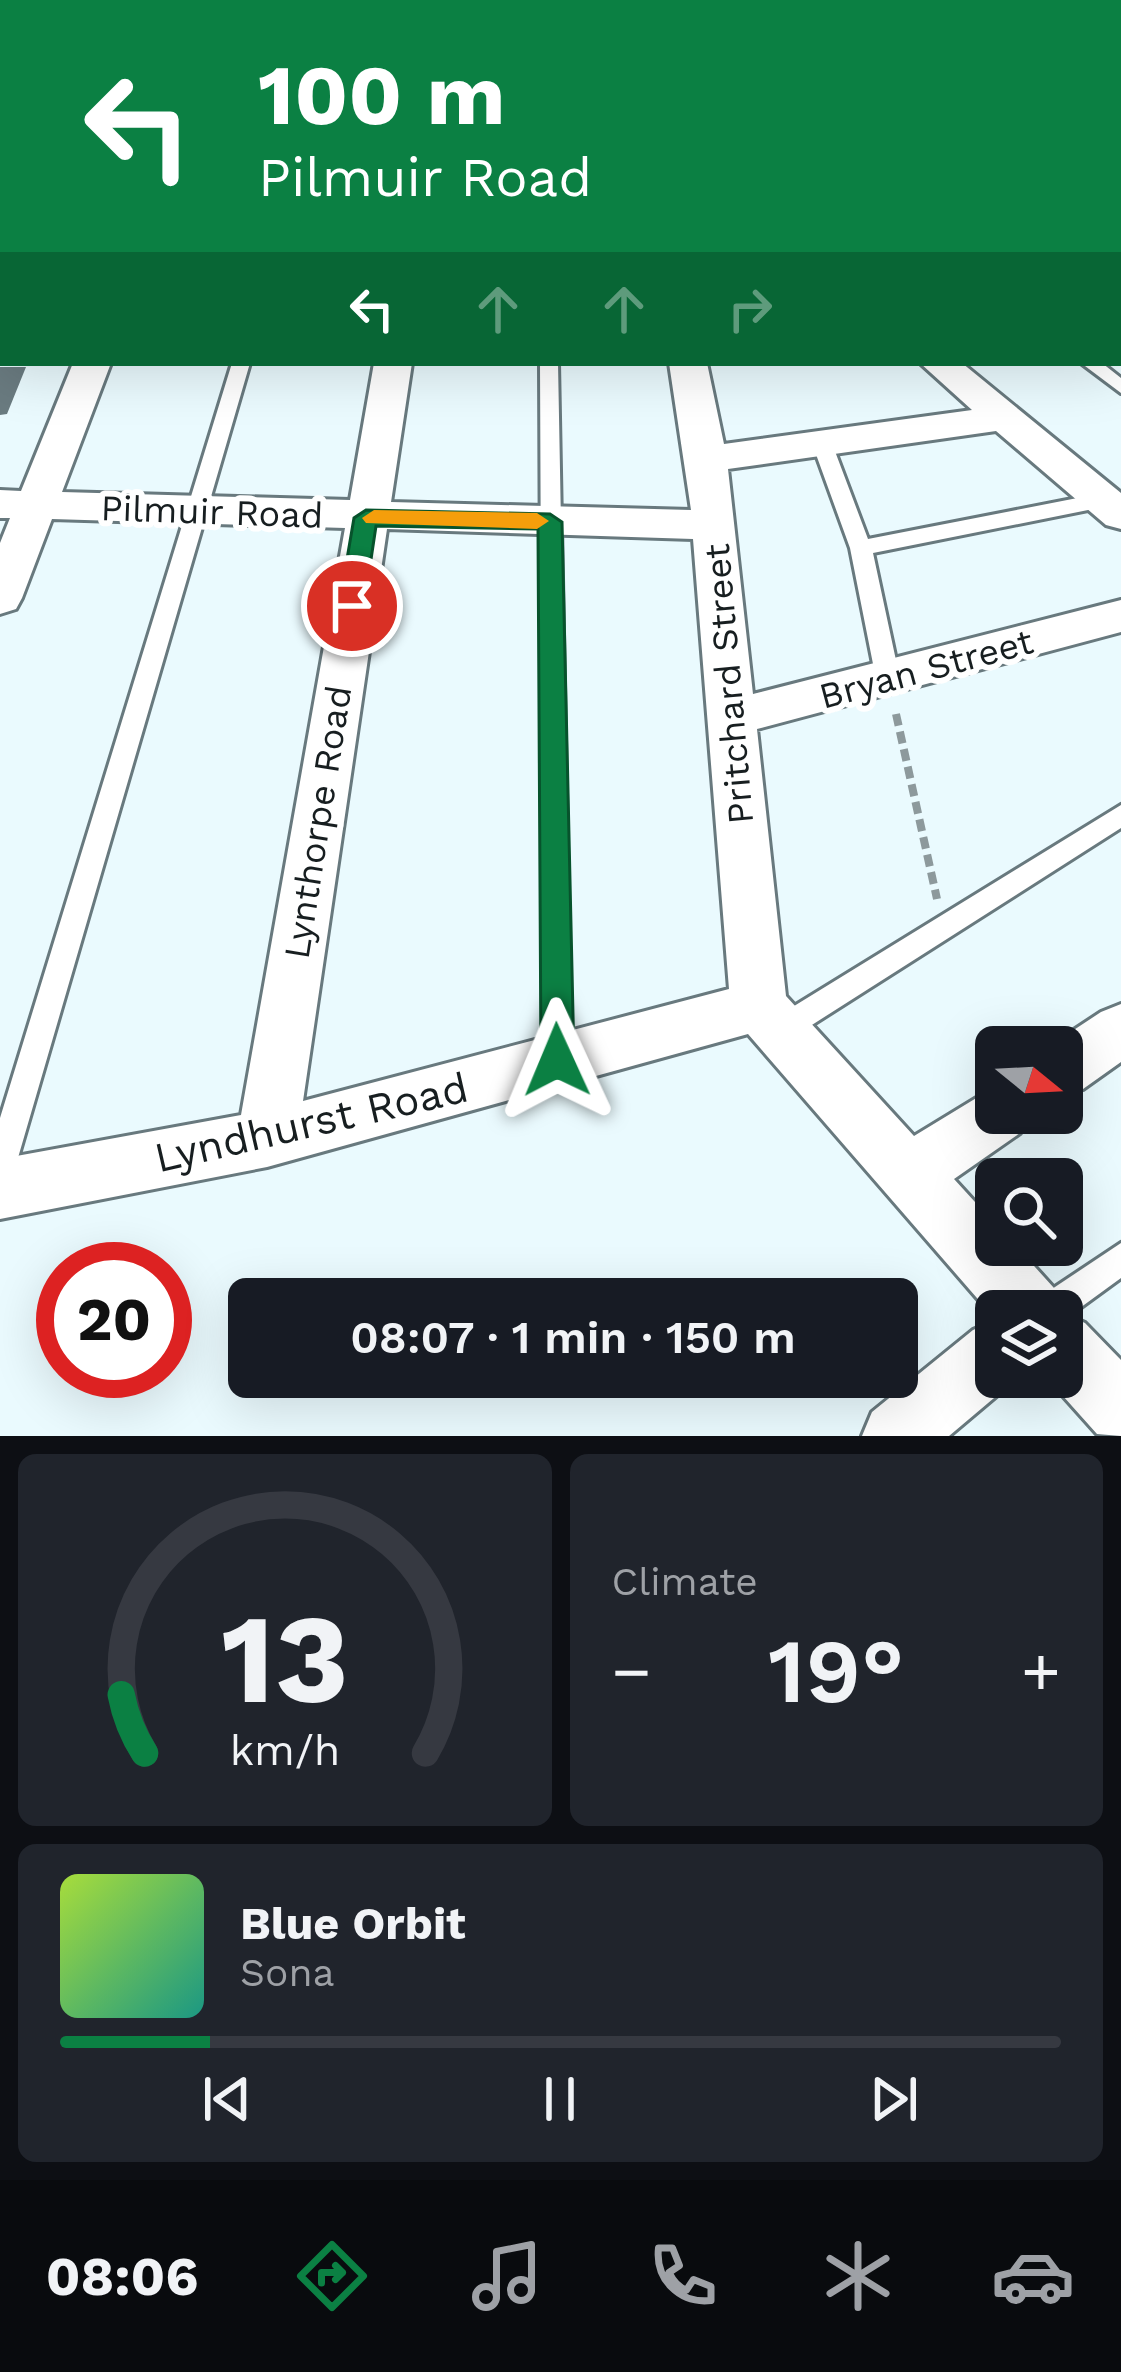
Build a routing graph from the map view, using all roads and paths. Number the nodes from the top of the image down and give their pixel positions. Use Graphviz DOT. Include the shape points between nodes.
graph roads {
  1 [pos="90,366"];
  2 [pos="240,366"];
  3 [pos="392,366"];
  4 [pos="549,366"];
  5 [pos="689,366"];
  6 [pos="943,366"];
  7 [pos="1094,366"];
  8 [pos="1121,387"];
  9 [pos="1005,418"];
  10 [pos="823,446"];
  11 [pos="707,459"];
  12 [pos="19,504"];
  13 [pos="1112,508"];
  14 [pos="195,511"];
  15 [pos="366,518"];
  16 [pos="550,522"];
  17 [pos="713,525"];
  18 [pos="861,548"];
  19 [pos="0,598"];
  20 [pos="1121,616"];
  21 [pos="888,679"];
  22 [pos="731,718"];
  23 [pos="1121,814"];
  24 [pos="943,924"];
  25 [pos="771,1017"];
  26 [pos="1121,1030"];
  27 [pos="1083,1056"];
  28 [pos="557,1060"];
  29 [pos="975,1129"];
  30 [pos="267,1139"];
  31 [pos="0,1168"];
  32 [pos="909,1174"];
  33 [pos="0,1189"];
  34 [pos="1121,1259"];
  35 [pos="1012,1290"];
  36 [pos="1078,1290"];
  37 [pos="1083,1369"];
  38 [pos="975,1370"];
  39 [pos="1121,1410"];
  40 [pos="896,1436"];
  1 -- 12 [label="street"];
  2 -- 14 [label="lane"];
  3 -- 15 [label="street, Lynthorpe Road"];
  4 -- 16 [label="lane"];
  5 -- 11 [label="street, Pritchard Street"];
  6 -- 9 [label="street"];
  7 -- 8 [label="lane"];
  9 -- 10 [label="street"];
  9 -- 13 [label="street"];
  10 -- 11 [label="street"];
  10 -- 18 [label="lane"];
  11 -- 17 [label="street, Pritchard Street"];
  12 -- 14 [label="street, Pilmuir Road"];
  12 -- 19 [label="street"];
  13 -- 18 [label="lane"];
  14 -- 15 [label="street, Pilmuir Road"];
  14 -- 31 [label="lane"];
  15 -- 16 [label="street, Pilmuir Road"];
  15 -- 30 [label="street, Lynthorpe Road"];
  16 -- 17 [label="street, Pilmuir Road"];
  16 -- 28 [label="lane"];
  17 -- 22 [label="street, Pritchard Street"];
  18 -- 21 [label="lane"];
  20 -- 21 [label="street, Bryan Street"];
  21 -- 22 [label="street, Bryan Street"];
  21 -- 24 [label="path"];
  22 -- 25 [label="street, Pritchard Street"];
  23 -- 24 [label="lane"];
  24 -- 25 [label="lane"];
  25 -- 28 [label="street, Lyndhurst Road"];
  25 -- 32 [label="street"];
  26 -- 27 [label="street"];
  28 -- 30 [label="street, Lyndhurst Road"];
  29 -- 32 [label="street"];
  30 -- 33 [label="street, Lyndhurst Road"];
  32 -- 35 [label="street"];
  34 -- 36 [label="lane"];
  37 -- 39 [label="street"];
  38 -- 40 [label="street"];
}
